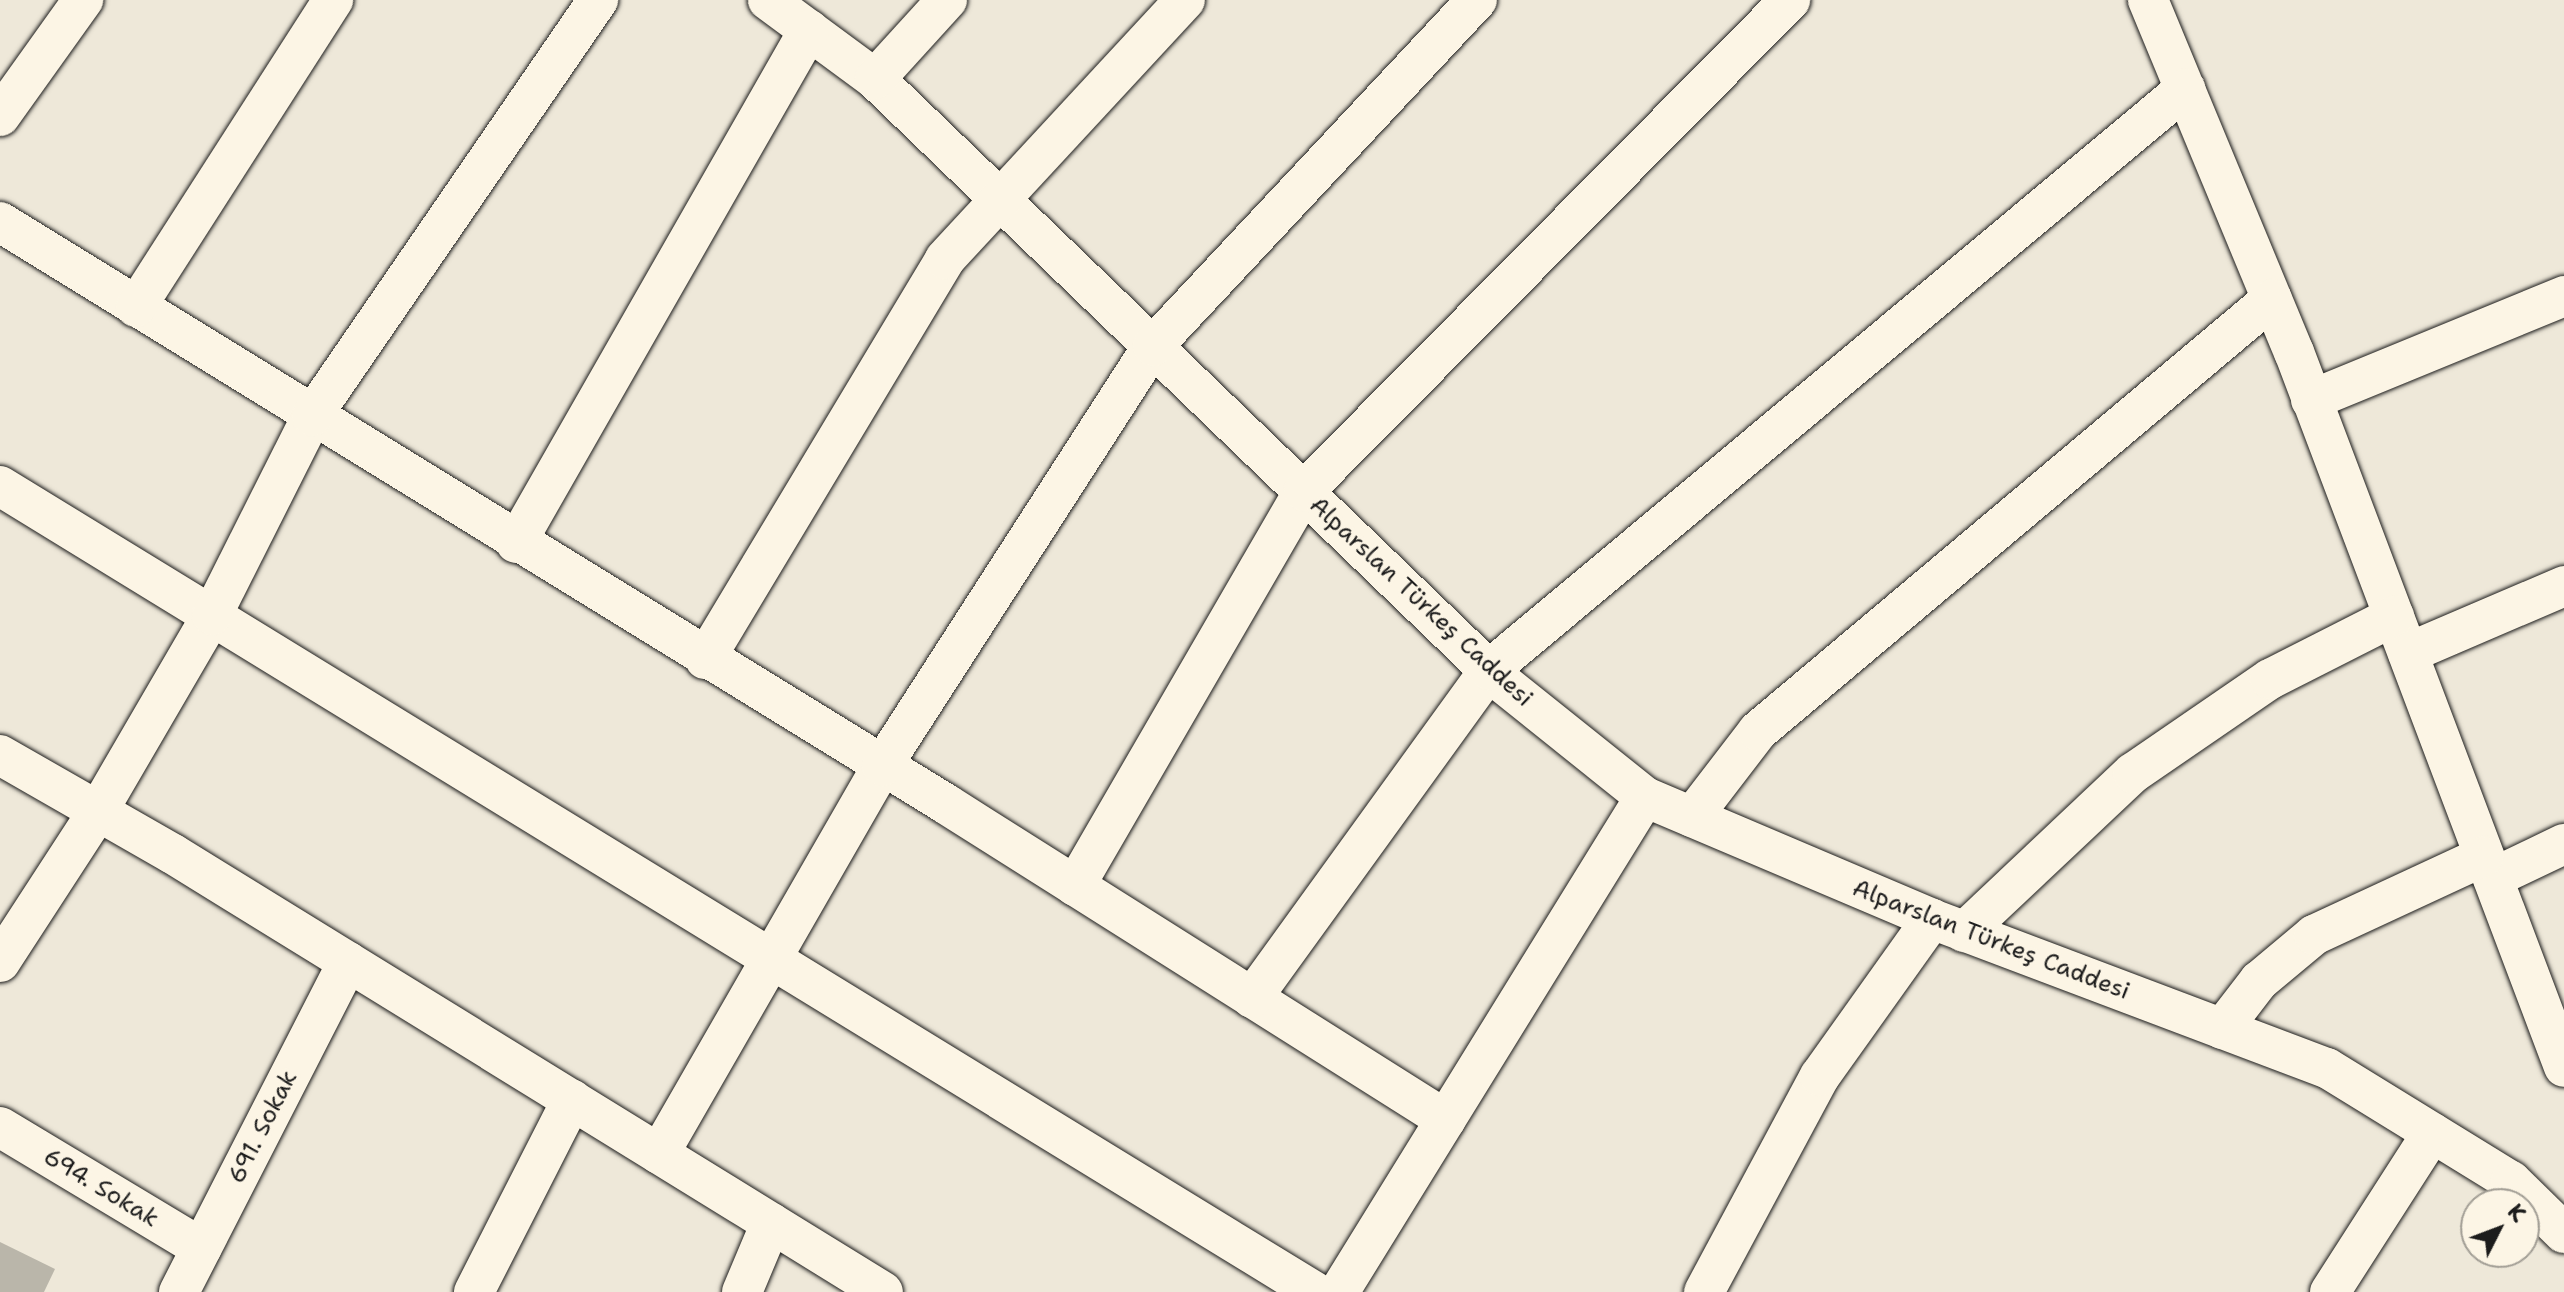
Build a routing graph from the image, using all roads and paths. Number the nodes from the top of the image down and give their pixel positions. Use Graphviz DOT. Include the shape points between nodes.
graph roads {
  1 [pos="83,0"];
  2 [pos="333,0"];
  3 [pos="598,0"];
  4 [pos="768,0"];
  5 [pos="947,0"];
  6 [pos="1185,0"];
  7 [pos="1477,0"];
  8 [pos="1790,0"];
  9 [pos="2148,0"];
  10 [pos="809,30"];
  11 [pos="875,79"];
  12 [pos="2185,89"];
  13 [pos="0,116"];
  14 [pos="1000,199"];
  15 [pos="0,222"];
  16 [pos="2564,296"];
  17 [pos="2272,299"];
  18 [pos="136,307"];
  19 [pos="1153,346"];
  20 [pos="2311,400"];
  21 [pos="312,416"];
  22 [pos="0,486"];
  23 [pos="1304,491"];
  24 [pos="516,543"];
  25 [pos="2564,586"];
  26 [pos="212,615"];
  27 [pos="2394,616"];
  28 [pos="2408,653"];
  29 [pos="705,659"];
  30 [pos="1489,670"];
  31 [pos="0,755"];
  32 [pos="882,766"];
  33 [pos="1645,797"];
  34 [pos="98,811"];
  35 [pos="1692,817"];
  36 [pos="2564,844"];
  37 [pos="2488,867"];
  38 [pos="1075,886"];
  39 [pos="1948,926"];
  40 [pos="773,955"];
  41 [pos="0,962"];
  42 [pos="348,962"];
  43 [pos="1252,998"];
  44 [pos="2222,1029"];
  45 [pos="2564,1067"];
  46 [pos="572,1100"];
  47 [pos="1446,1120"];
  48 [pos="0,1127"];
  49 [pos="2432,1133"];
  50 [pos="659,1154"];
  51 [pos="771,1223"];
  52 [pos="2564,1233"];
  53 [pos="201,1248"];
  54 [pos="179,1292"];
  55 [pos="474,1292"];
  56 [pos="742,1292"];
  57 [pos="883,1292"];
  58 [pos="1315,1292"];
  59 [pos="1339,1292"];
  60 [pos="1704,1292"];
  61 [pos="2330,1292"];
  1 -- 13 [label="street"];
  2 -- 18 [label="street"];
  3 -- 21 [label="street"];
  4 -- 10 [label="street, Alparslan Türkeş Caddesi"];
  5 -- 11 [label="street"];
  6 -- 14 [label="street"];
  7 -- 19 [label="street"];
  8 -- 23 [label="street"];
  9 -- 12 [label="street"];
  10 -- 11 [label="street, Alparslan Türkeş Caddesi"];
  10 -- 24 [label="street"];
  11 -- 14 [label="street, Alparslan Türkeş Caddesi"];
  12 -- 17 [label="street"];
  12 -- 30 [label="street"];
  14 -- 19 [label="street, Alparslan Türkeş Caddesi"];
  14 -- 29 [label="street" via="945,259"];
  15 -- 18 [label="street"];
  16 -- 20 [label="street"];
  17 -- 20 [label="street"];
  17 -- 35 [label="street" via="1758,731"];
  18 -- 21 [label="street"];
  19 -- 23 [label="street, Alparslan Türkeş Caddesi"];
  19 -- 32 [label="street"];
  20 -- 27 [label="street"];
  21 -- 24 [label="street"];
  21 -- 26 [label="street"];
  22 -- 26 [label="street"];
  23 -- 30 [label="street, Alparslan Türkeş Caddesi"];
  23 -- 38 [label="street"];
  24 -- 29 [label="street"];
  25 -- 28 [label="street"];
  26 -- 34 [label="street"];
  26 -- 40 [label="street"];
  27 -- 28 [label="street"];
  27 -- 39 [label="street" via="2270,679 2133,773"];
  28 -- 37 [label="street"];
  29 -- 32 [label="street"];
  30 -- 33 [label="street, Alparslan Türkeş Caddesi"];
  30 -- 43 [label="street"];
  31 -- 34 [label="street"];
  32 -- 38 [label="street"];
  32 -- 40 [label="street"];
  33 -- 35 [label="street, Alparslan Türkeş Caddesi"];
  33 -- 47 [label="street"];
  34 -- 41 [label="street"];
  34 -- 42 [label="street"];
  35 -- 39 [label="street, Alparslan Türkeş Caddesi"];
  36 -- 37 [label="street"];
  37 -- 44 [label="street" via="2314,935 2259,981"];
  37 -- 45 [label="street"];
  38 -- 43 [label="street"];
  39 -- 44 [label="street, Alparslan Türkeş Caddesi"];
  39 -- 60 [label="street" via="1820,1076"];
  40 -- 50 [label="street"];
  40 -- 58 [label="street"];
  42 -- 46 [label="street"];
  42 -- 53 [label="street, 691. Sokak"];
  43 -- 47 [label="street"];
  44 -- 49 [label="street, Alparslan Türkeş Caddesi" via="2327,1068"];
  46 -- 50 [label="street"];
  46 -- 55 [label="street"];
  47 -- 59 [label="street"];
  48 -- 53 [label="street, 694. Sokak"];
  49 -- 52 [label="street, Alparslan Türkeş Caddesi" via="2511,1181"];
  49 -- 61 [label="street"];
  50 -- 51 [label="street"];
  51 -- 56 [label="street"];
  51 -- 57 [label="street"];
  53 -- 54 [label="street, 691. Sokak"];
}
